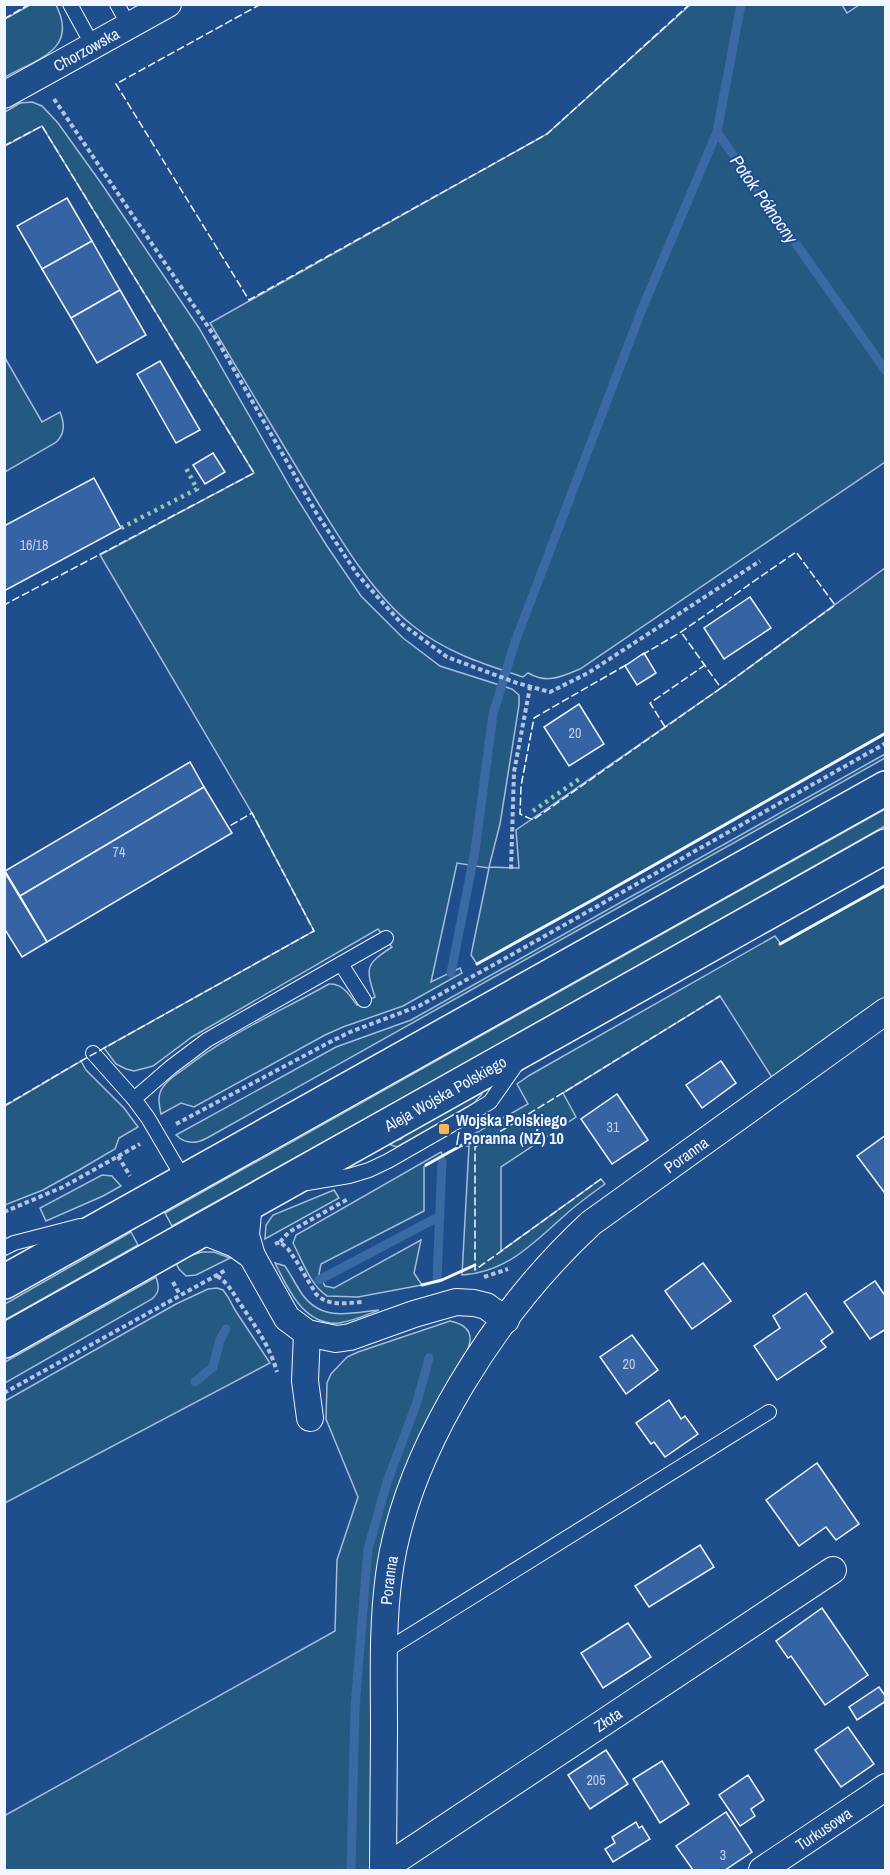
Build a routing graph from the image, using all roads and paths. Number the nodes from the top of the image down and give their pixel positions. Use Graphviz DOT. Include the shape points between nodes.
graph roads {
  1 [pos="70,4"];
  2 [pos="168,4"];
  3 [pos="123,15"];
  4 [pos="93,46"];
  5 [pos="39,75"];
  6 [pos="4,95"];
  7 [pos="760,561"];
  8 [pos="530,687"];
  9 [pos="885,743"];
  10 [pos="885,788"];
  11 [pos="885,846"];
  12 [pos="512,869"];
  13 [pos="386,938"];
  14 [pos="341,964"];
  15 [pos="364,1000"];
  16 [pos="885,1011"];
  17 [pos="93,1053"];
  18 [pos="134,1099"];
  19 [pos="158,1134"];
  20 [pos="185,1181"];
  21 [pos="262,1196"];
  22 [pos="4,1212"];
  23 [pos="126,1214"];
  24 [pos="200,1230"];
  25 [pos="4,1248"];
  26 [pos="263,1251"];
  27 [pos="514,1266"];
  28 [pos="477,1278"];
  29 [pos="4,1282"];
  30 [pos="372,1301"];
  31 [pos="506,1320"];
  32 [pos="308,1333"];
  33 [pos="261,1334"];
  34 [pos="4,1341"];
  35 [pos="4,1393"];
  36 [pos="769,1412"];
  37 [pos="310,1418"];
  38 [pos="833,1570"];
  39 [pos="385,1651"];
  40 [pos="885,1787"];
  41 [pos="383,1870"];
  42 [pos="762,1870"];
  1 -- 4 [label="lane"];
  2 -- 3 [label="street, Chorzowska"];
  3 -- 4 [label="street, Chorzowska"];
  4 -- 5 [label="street, Chorzowska"];
  5 -- 6 [label="street, Chorzowska"];
  5 -- 8 [label="path" via="217,340 317,514 357,574 402,624 447,657"];
  7 -- 8 [label="path" via="588,673 550,692"];
  8 -- 12 [label="path" via="514,772"];
  9 -- 19 [label="path" via="419,1006 350,1032"];
  10 -- 20 [label="main road"];
  11 -- 21 [label="main road, Aleja Wojska Polskiego"];
  13 -- 14 [label="lane"];
  14 -- 15 [label="lane"];
  14 -- 18 [label="lane" via="207,1040"];
  16 -- 31 [label="street, Poranna" via="591,1223 562,1250"];
  17 -- 18 [label="lane"];
  18 -- 19 [label="lane"];
  19 -- 20 [label="lane"];
  19 -- 22 [label="path" via="63,1187"];
  20 -- 23 [label="main road"];
  21 -- 24 [label="main road, Aleja Wojska Polskiego"];
  21 -- 26 [label="street" via="246,1235"];
  23 -- 25 [label="lane"];
  23 -- 29 [label="main road"];
  24 -- 26 [label="street"];
  24 -- 34 [label="main road, Aleja Wojska Polskiego"];
  26 -- 30 [label="path" via="280,1242 322,1299 339,1304"];
  26 -- 32 [label="street" via="287,1318"];
  27 -- 28 [label="path"];
  31 -- 32 [label="street" via="486,1306 456,1302 350,1337 336,1339"];
  31 -- 39 [label="street, Poranna" via="473,1365 438,1429 400,1521 389,1575"];
  32 -- 37 [label="street" via="305,1381"];
  33 -- 35 [label="path" via="233,1291 216,1275"];
  36 -- 39 [label="lane"];
  38 -- 41 [label="street, Złota"];
  39 -- 41 [label="street, Poranna"];
  40 -- 42 [label="street, Turkusowa"];
}
